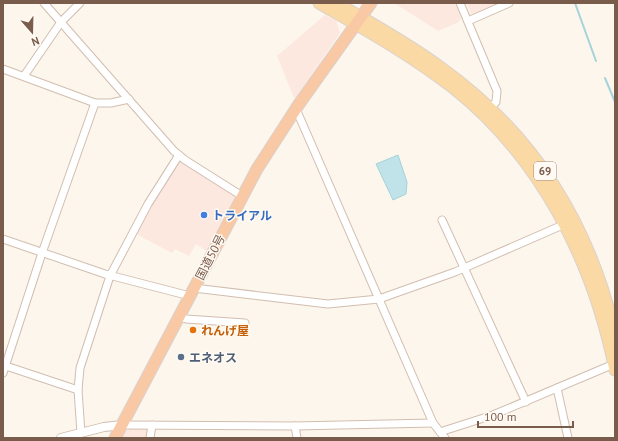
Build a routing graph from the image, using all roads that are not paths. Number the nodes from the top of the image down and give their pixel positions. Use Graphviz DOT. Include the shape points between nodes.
graph roads {
  1 [pos="44,3"];
  2 [pos="80,3"];
  3 [pos="319,3"];
  4 [pos="337,3"];
  5 [pos="371,3"];
  6 [pos="460,3"];
  7 [pos="509,3"];
  8 [pos="358,20"];
  9 [pos="468,21"];
  10 [pos="60,22"];
  11 [pos="3,69"];
  12 [pos="24,76"];
  13 [pos="129,99"];
  14 [pos="95,103"];
  15 [pos="489,108"];
  16 [pos="296,109"];
  17 [pos="179,155"];
  18 [pos="242,196"];
  19 [pos="442,220"];
  20 [pos="565,224"];
  21 [pos="3,239"];
  22 [pos="42,253"];
  23 [pos="465,268"];
  24 [pos="110,276"];
  25 [pos="192,292"];
  26 [pos="379,299"];
  27 [pos="179,317"];
  28 [pos="245,323"];
  29 [pos="615,334"];
  30 [pos="4,365"];
  31 [pos="614,367"];
  32 [pos="3,373"];
  33 [pos="557,388"];
  34 [pos="78,390"];
  35 [pos="526,402"];
  36 [pos="433,423"];
  37 [pos="122,425"];
  38 [pos="152,425"];
  39 [pos="295,426"];
  40 [pos="81,432"];
  41 [pos="440,432"];
  42 [pos="61,438"];
  43 [pos="115,438"];
  44 [pos="150,438"];
  45 [pos="297,438"];
  46 [pos="445,438"];
  47 [pos="568,438"];
  1 -- 10 [label="street"];
  2 -- 10 [label="street"];
  3 -- 8 [label="main road, 69"];
  4 -- 8 [label="main road, 69"];
  5 -- 8 [label="highway, 国道50号"];
  6 -- 9 [label="street"];
  7 -- 9 [label="street"];
  8 -- 15 [label="main road, 69" via="439,66"];
  8 -- 16 [label="highway, 国道50号"];
  8 -- 20 [label="main road, 69" via="453,87 483,114 504,135 540,182"];
  9 -- 15 [label="street" via="497,91 496,102"];
  10 -- 12 [label="street"];
  10 -- 13 [label="street"];
  11 -- 12 [label="street"];
  12 -- 14 [label="street"];
  13 -- 14 [label="street"];
  13 -- 17 [label="street"];
  14 -- 22 [label="street"];
  15 -- 29 [label="main road, 69" via="535,157 561,196 596,266"];
  16 -- 18 [label="highway, 国道50号" via="266,153"];
  16 -- 26 [label="street"];
  17 -- 18 [label="street"];
  17 -- 24 [label="street" via="148,204"];
  18 -- 25 [label="highway, 国道50号"];
  19 -- 23 [label="street"];
  20 -- 23 [label="street"];
  20 -- 31 [label="main road, 69" via="593,289"];
  21 -- 22 [label="street"];
  22 -- 24 [label="street"];
  22 -- 30 [label="street"];
  23 -- 26 [label="street"];
  23 -- 35 [label="street"];
  24 -- 25 [label="street"];
  24 -- 34 [label="street" via="83,355"];
  25 -- 26 [label="street" via="328,304"];
  25 -- 27 [label="highway, 国道50号"];
  26 -- 36 [label="street"];
  27 -- 28 [label="street"];
  27 -- 37 [label="highway, 国道50号"];
  30 -- 32 [label="street"];
  30 -- 34 [label="street"];
  31 -- 33 [label="street"];
  33 -- 35 [label="street"];
  33 -- 47 [label="street"];
  34 -- 40 [label="street"];
  35 -- 41 [label="street"];
  36 -- 39 [label="street"];
  36 -- 41 [label="street"];
  37 -- 38 [label="street"];
  37 -- 40 [label="street"];
  37 -- 43 [label="highway, 国道50号"];
  38 -- 39 [label="street"];
  38 -- 44 [label="street"];
  39 -- 45 [label="street"];
  40 -- 42 [label="street"];
  41 -- 46 [label="street"];
}
